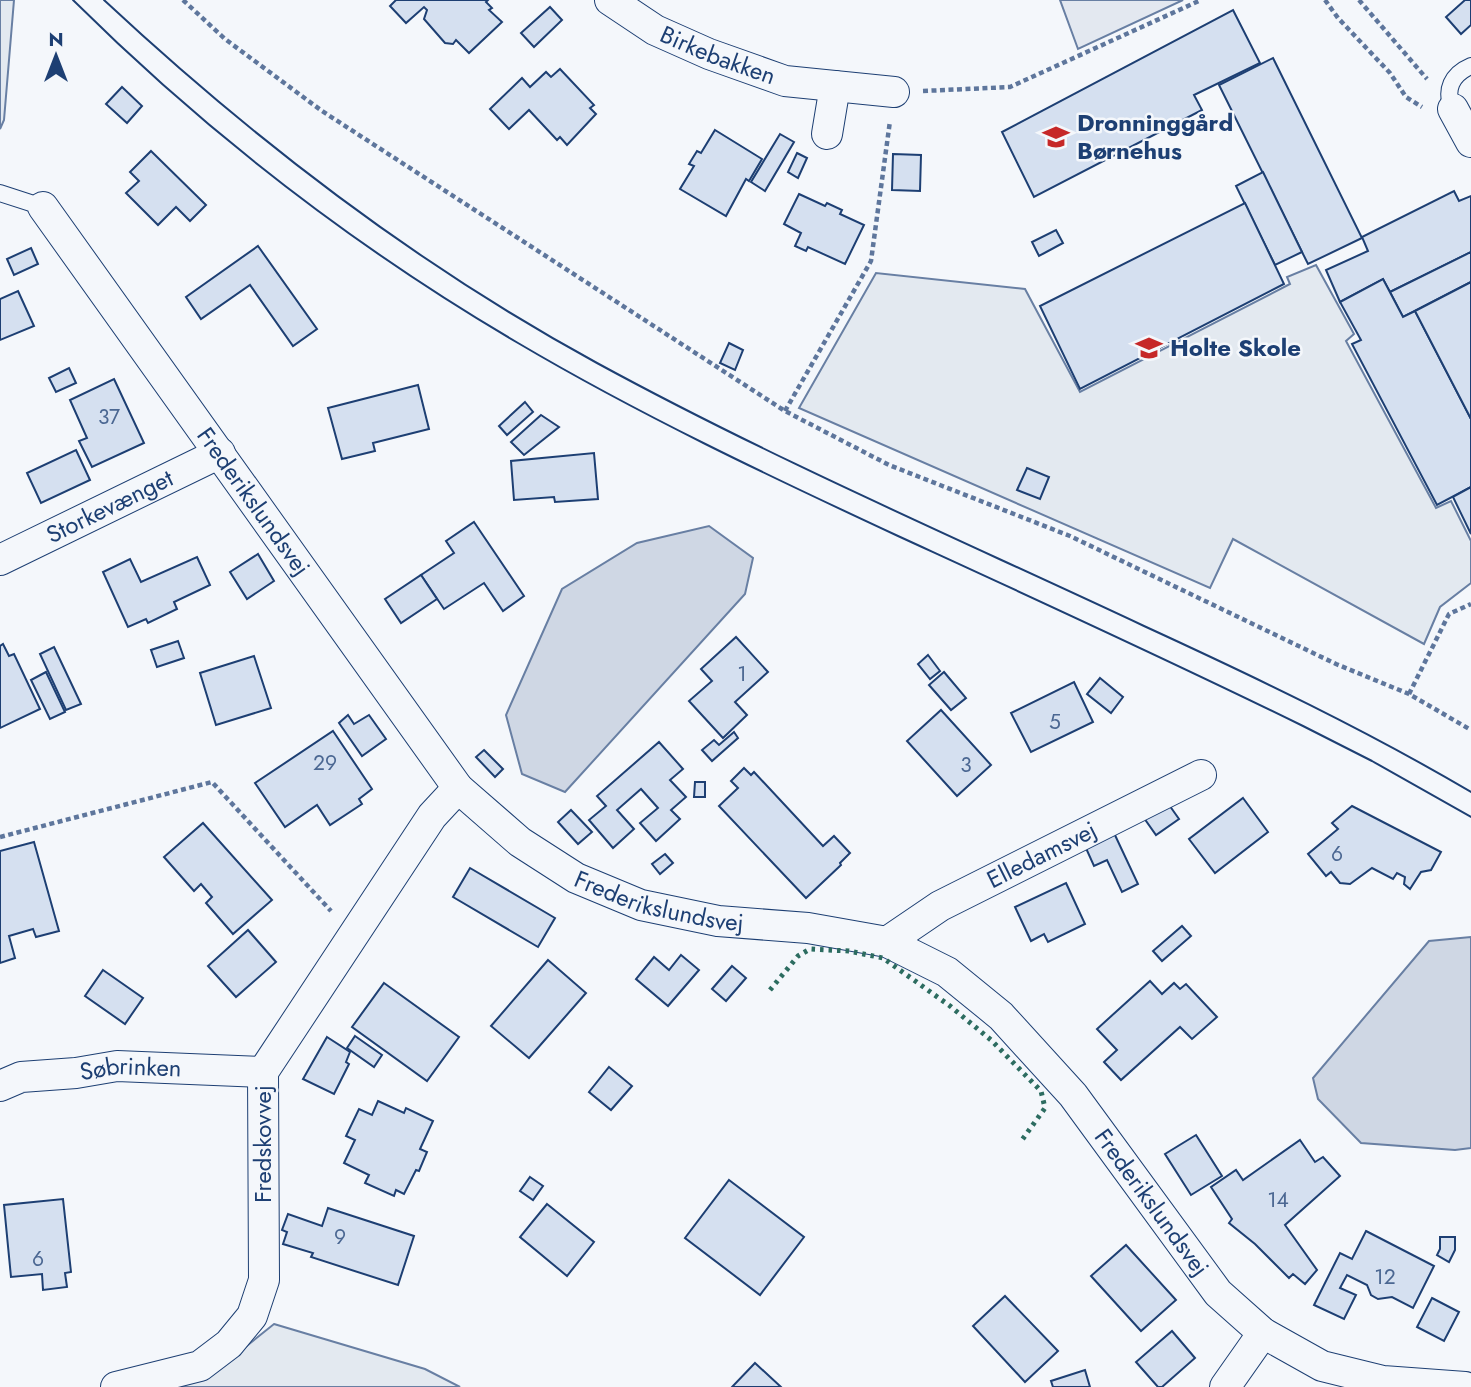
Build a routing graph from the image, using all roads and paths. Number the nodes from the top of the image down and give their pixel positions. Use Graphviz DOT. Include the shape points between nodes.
graph roads {
  1 [pos="183,0"];
  2 [pos="610,0"];
  3 [pos="1201,0"];
  4 [pos="1325,0"];
  5 [pos="1359,0"];
  6 [pos="1471,66"];
  7 [pos="835,86"];
  8 [pos="894,92"];
  9 [pos="1453,109"];
  10 [pos="827,135"];
  11 [pos="1471,142"];
  12 [pos="0,193"];
  13 [pos="43,207"];
  14 [pos="786,411"];
  15 [pos="220,453"];
  16 [pos="0,560"];
  17 [pos="1471,604"];
  18 [pos="1409,694"];
  19 [pos="1471,730"];
  20 [pos="1201,775"];
  21 [pos="458,788"];
  22 [pos="0,837"];
  23 [pos="354,936"];
  24 [pos="887,942"];
  25 [pos="263,1072"];
  26 [pos="0,1086"];
  27 [pos="1263,1333"];
  28 [pos="116,1387"];
  29 [pos="1225,1387"];
  30 [pos="1465,1387"];
  1 -- 14 [label="path" via="321,111"];
  2 -- 7 [label="street, Birkebakken" via="655,30 709,54 785,81"];
  3 -- 8 [label="path" via="1010,87"];
  4 -- 9 [label="path" via="1406,97 1428,109"];
  5 -- 9 [label="path"];
  6 -- 9 [label="lane" via="1448,87"];
  7 -- 8 [label="street, Birkebakken"];
  7 -- 10 [label="street"];
  8 -- 14 [label="path" via="871,261"];
  9 -- 11 [label="street"];
  12 -- 13 [label="lane, Frederikslundsvej"];
  13 -- 15 [label="street, Frederikslundsvej"];
  14 -- 18 [label="path" via="888,465 1070,536 1336,664"];
  15 -- 16 [label="street, Storkevænget"];
  15 -- 21 [label="street, Frederikslundsvej"];
  17 -- 18 [label="path" via="1449,614"];
  18 -- 19 [label="path"];
  20 -- 24 [label="street, Elledamsvej" via="940,906"];
  21 -- 23 [label="street, Fredskovvej" via="432,817"];
  21 -- 24 [label="street, Frederikslundsvej" via="520,842 576,878 641,905 718,921 808,928"];
  22 -- 23 [label="path" via="212,782"];
  23 -- 25 [label="street, Fredskovvej"];
  24 -- 27 [label="street, Frederikslundsvej" via="947,972 1001,1016 1073,1096 1218,1293"];
  25 -- 26 [label="street, Søbrinken" via="117,1066 21,1077"];
  25 -- 28 [label="street, Fredskovvej" via="264,1280 252,1316 229,1344 201,1366"];
  27 -- 29 [label="street"];
  27 -- 30 [label="street, Frederikslundsvej" via="1322,1366 1384,1381"];
}
